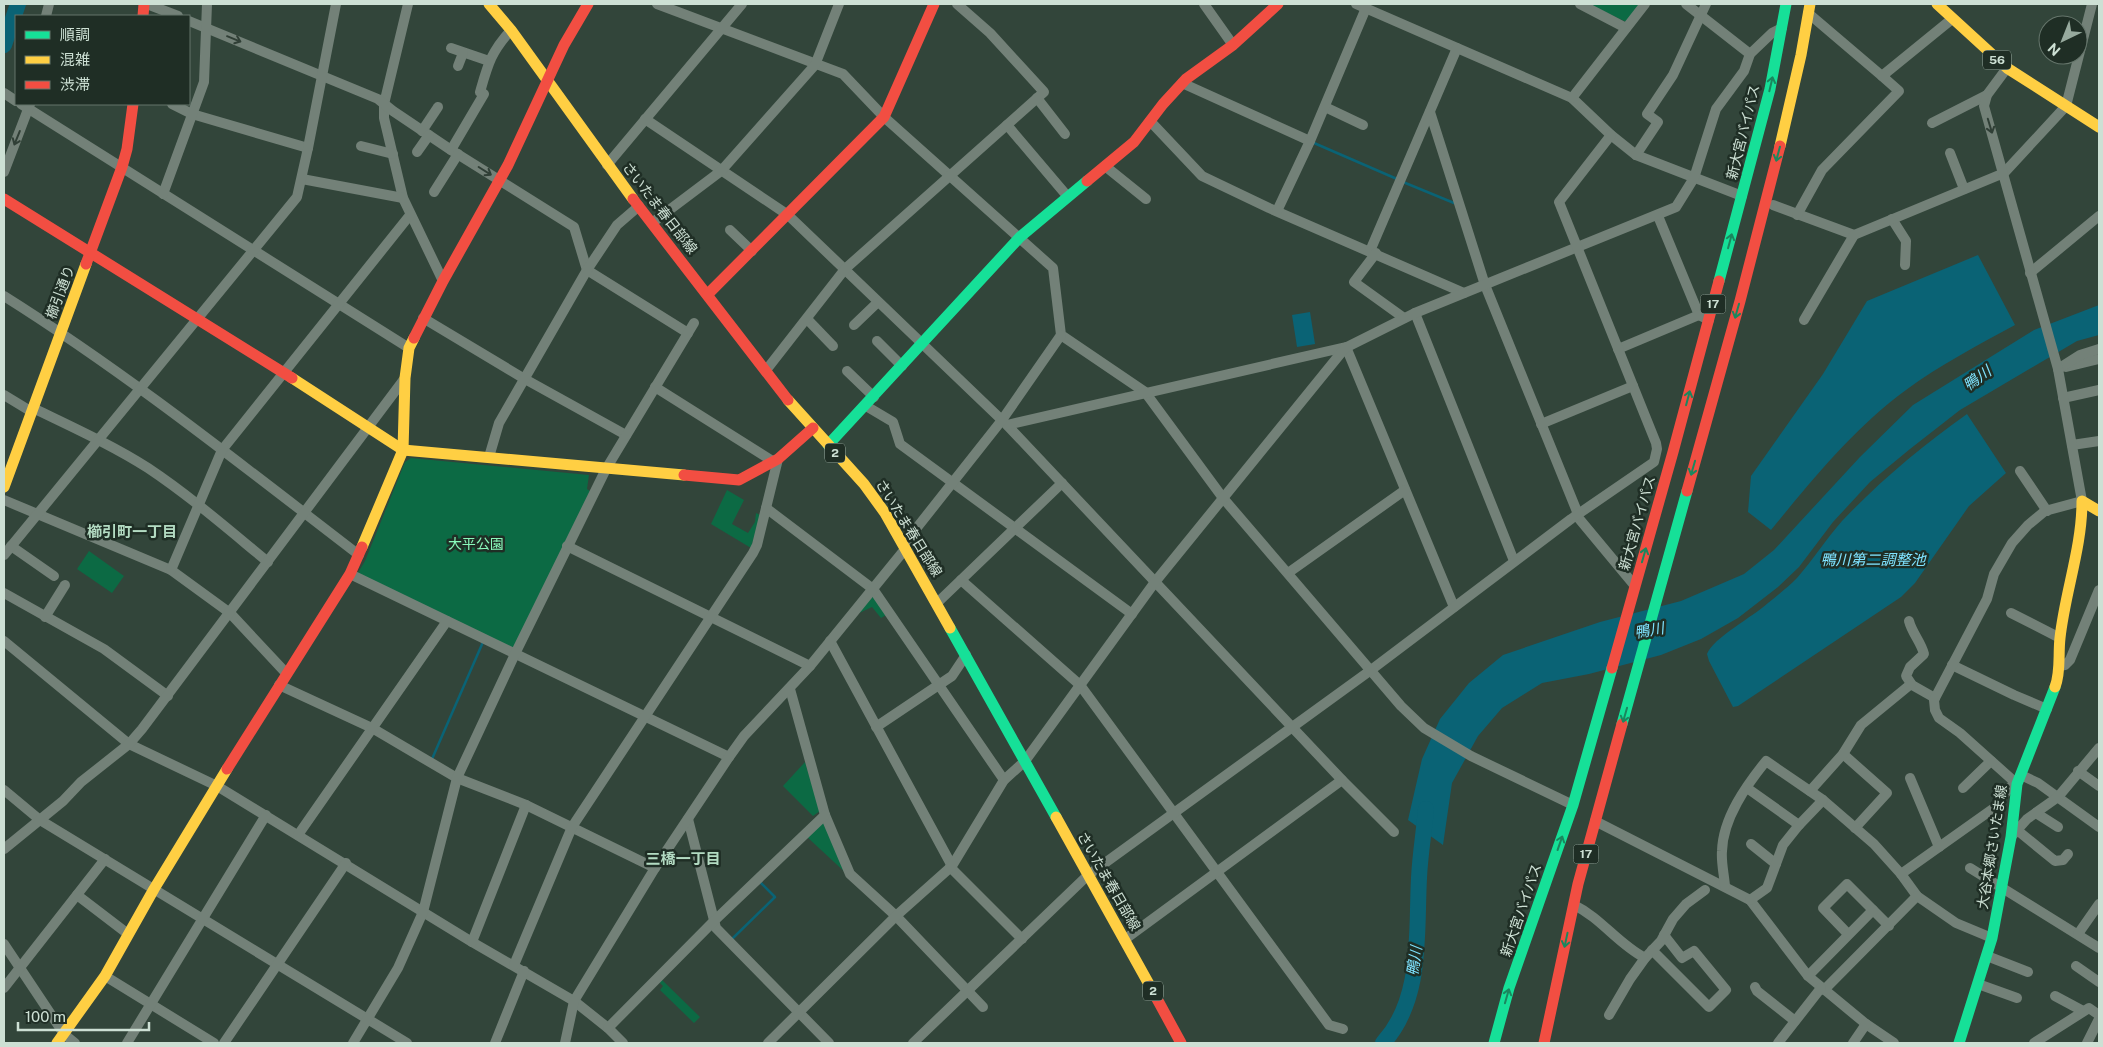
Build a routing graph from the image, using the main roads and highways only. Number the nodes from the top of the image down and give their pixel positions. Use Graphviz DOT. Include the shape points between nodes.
graph roads {
  1 [pos="588,4"];
  2 [pos="934,4"];
  3 [pos="1278,4"];
  4 [pos="1786,4"];
  5 [pos="495,6"];
  6 [pos="1809,8"];
  7 [pos="1946,9"];
  8 [pos="547,81"];
  9 [pos="133,105"];
  10 [pos="2099,127"];
  11 [pos="4,199"];
  12 [pos="91,253"];
  13 [pos="708,294"];
  14 [pos="813,428"];
  15 [pos="828,445"];
  16 [pos="402,450"];
  17 [pos="4,487"];
  18 [pos="2099,511"];
  19 [pos="60,1038"];
  20 [pos="1545,1042"];
  21 [pos="1181,1043"];
  22 [pos="1494,1043"];
  23 [pos="1959,1043"];
  1 -- 8 [label="main road"];
  2 -- 13 [label="main road" via="884,117"];
  3 -- 15 [label="main road" via="1233,45 1182,83 1134,142 1020,237"];
  22 -- 4 [label="main road, 新大宮バイパス / 17, one-way" via="1573,805 1631,602 1704,318 1742,196 1770,89"];
  5 -- 8 [label="main road, さいたま春日部線 / 2"];
  6 -- 20 [label="main road, 17, one-way" via="1780,145 1740,302 1595,821"];
  7 -- 10 [label="main road, 56" via="2007,68"];
  8 -- 13 [label="main road, さいたま春日部線 / 2" via="607,165"];
  8 -- 16 [label="main road" via="521,140 409,348"];
  9 -- 12 [label="main road, 櫛引通り" via="128,149"];
  11 -- 12 [label="main road"];
  12 -- 16 [label="main road"];
  12 -- 17 [label="main road, 櫛引通り"];
  13 -- 14 [label="main road, さいたま春日部線 / 2"];
  14 -- 15 [label="main road, さいたま春日部線 / 2"];
  14 -- 16 [label="main road" via="776,460 739,480"];
  15 -- 21 [label="main road, さいたま春日部線 / 2" via="864,484 905,546"];
  16 -- 19 [label="main road" via="350,574 154,889 105,976"];
  18 -- 23 [label="main road, 大谷本郷さいたま線" via="2082,501 2079,544 2060,638 2058,679 2019,780 2014,833 1992,938"];
}
